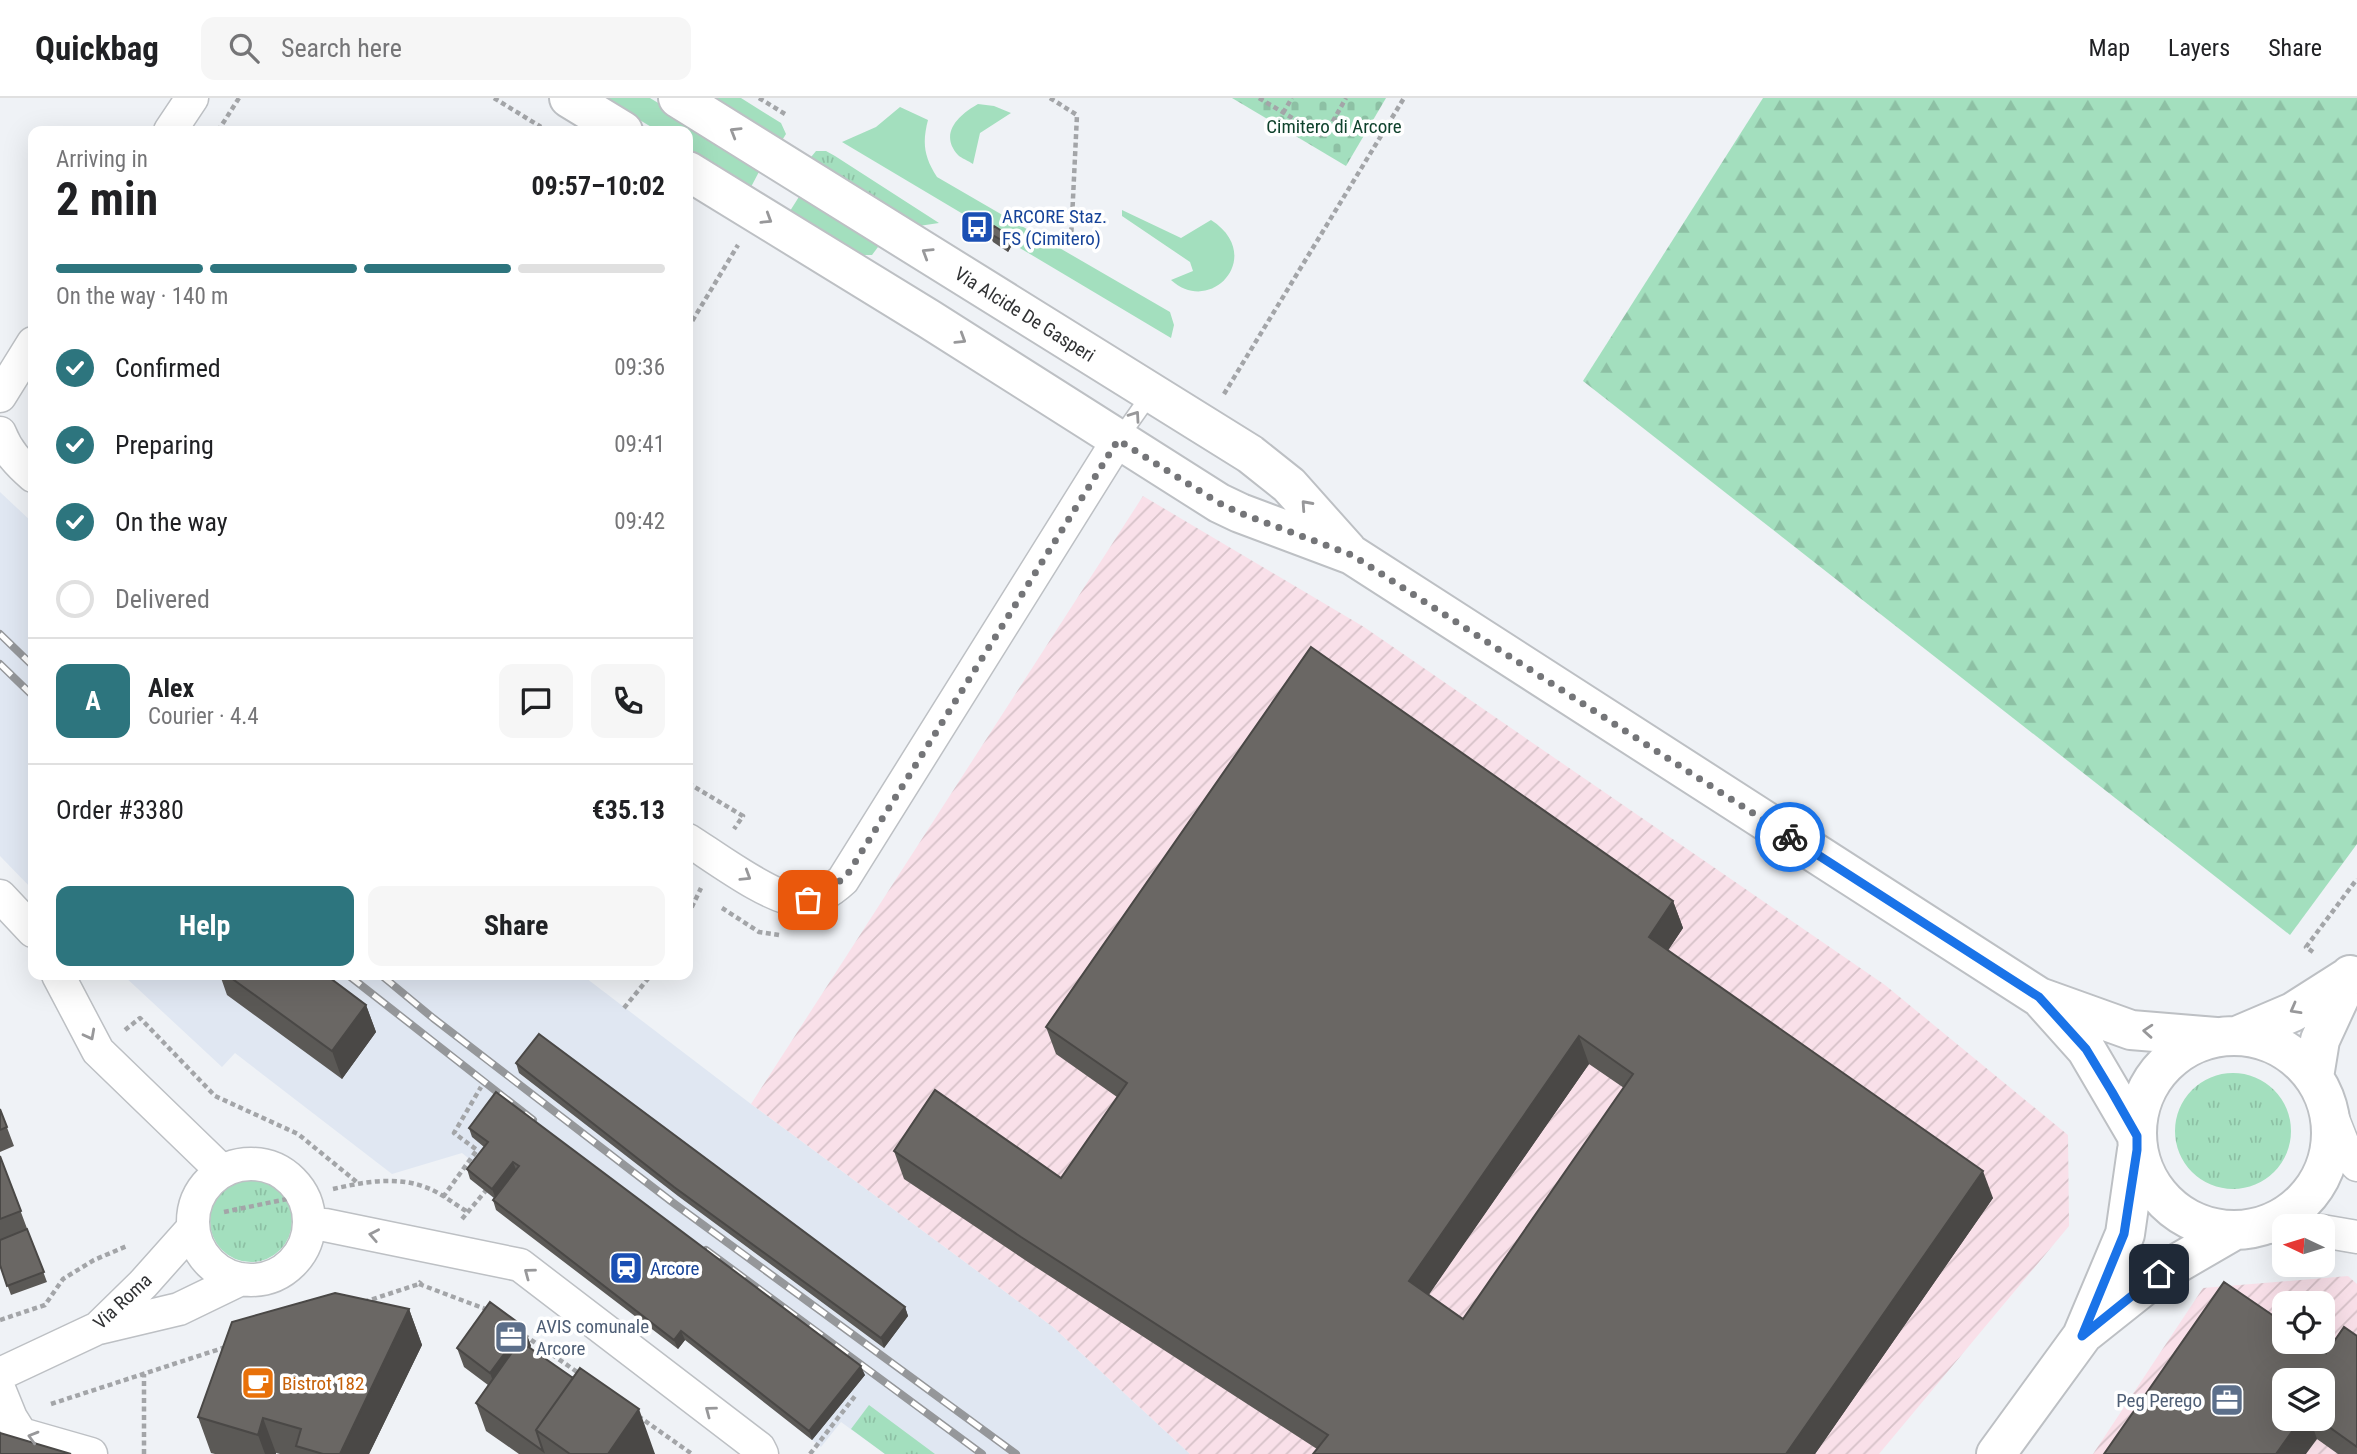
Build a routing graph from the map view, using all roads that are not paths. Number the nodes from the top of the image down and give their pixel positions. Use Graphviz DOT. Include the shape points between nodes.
graph roads {
  1 [pos="192,98"];
  2 [pos="569,98"];
  3 [pos="678,98"];
  4 [pos="173,126"];
  5 [pos="615,126"];
  6 [pos="693,174"];
  7 [pos="28,351"];
  8 [pos="1152,393"];
  9 [pos="0,395"];
  10 [pos="0,433"];
  11 [pos="1118,440"];
  12 [pos="28,471"];
  13 [pos="1352,555"];
  14 [pos="693,843"];
  15 [pos="0,896"];
  16 [pos="28,926"];
  17 [pos="2353,971"];
  18 [pos="61,980"];
  19 [pos="2039,997"];
  20 [pos="2227,1036"];
  21 [pos="2322,1093"];
  22 [pos="2137,1143"];
  23 [pos="2357,1165"];
  24 [pos="222,1171"];
  25 [pos="310,1225"];
  26 [pos="193,1228"];
  27 [pos="2261,1228"];
  28 [pos="2335,1233"];
  29 [pos="2357,1237"];
  30 [pos="241,1279"];
  31 [pos="98,1328"];
  32 [pos="2082,1336"];
  33 [pos="0,1374"];
  34 [pos="5,1404"];
  35 [pos="91,1454"];
  36 [pos="762,1454"];
  37 [pos="1996,1454"];
  1 -- 4 [label="street"];
  2 -- 5 [label="street"];
  8 -- 3 [label="street, Via Alcide De Gasperi, one-way"];
  6 -- 11 [label="street, Via Alcide De Gasperi, one-way"];
  7 -- 9 [label="street"];
  11 -- 8 [label="lane, one-way"];
  13 -- 8 [label="street, Via Alcide De Gasperi, one-way" via="1289,485 1250,454"];
  10 -- 12 [label="street"];
  11 -- 13 [label="street, Via Alcide De Gasperi" via="1219,503"];
  14 -- 11 [label="street, one-way" via="789,899 817,897 843,880"];
  13 -- 19 [label="street, Via Alcide De Gasperi"];
  15 -- 16 [label="street"];
  17 -- 20 [label="street, one-way" via="2293,1012"];
  17 -- 21 [label="street" via="2320,1040"];
  18 -- 24 [label="street, one-way" via="98,1051"];
  20 -- 19 [label="street, Via Alcide De Gasperi, one-way" via="2131,1030"];
  19 -- 22 [label="street, Via Alcide De Gasperi" via="2086,1049"];
  20 -- 21 [label="street" via="2272,1042 2300,1061"];
  20 -- 22 [label="street" via="2183,1049 2149,1084 2137,1116"];
  21 -- 23 [label="street" via="2346,1152"];
  21 -- 27 [label="street" via="2332,1142 2316,1187 2300,1205"];
  22 -- 27 [label="street" via="2156,1192 2180,1215 2212,1229"];
  22 -- 32 [label="street" via="2124,1234"];
  24 -- 25 [label="street" via="259,1163 277,1169 303,1195"];
  24 -- 26 [label="street" via="197,1199"];
  25 -- 30 [label="street" via="295,1261 261,1280"];
  36 -- 25 [label="street, one-way" via="520,1265"];
  26 -- 30 [label="street" via="203,1256 226,1275"];
  26 -- 31 [label="street, Via Roma"];
  27 -- 32 [label="street" via="2159,1274"];
  28 -- 29 [label="street"];
  30 -- 31 [label="street" via="179,1309"];
  31 -- 33 [label="street, Via Roma"];
  32 -- 37 [label="street"];
  35 -- 34 [label="street, one-way" via="21,1434"];
}
